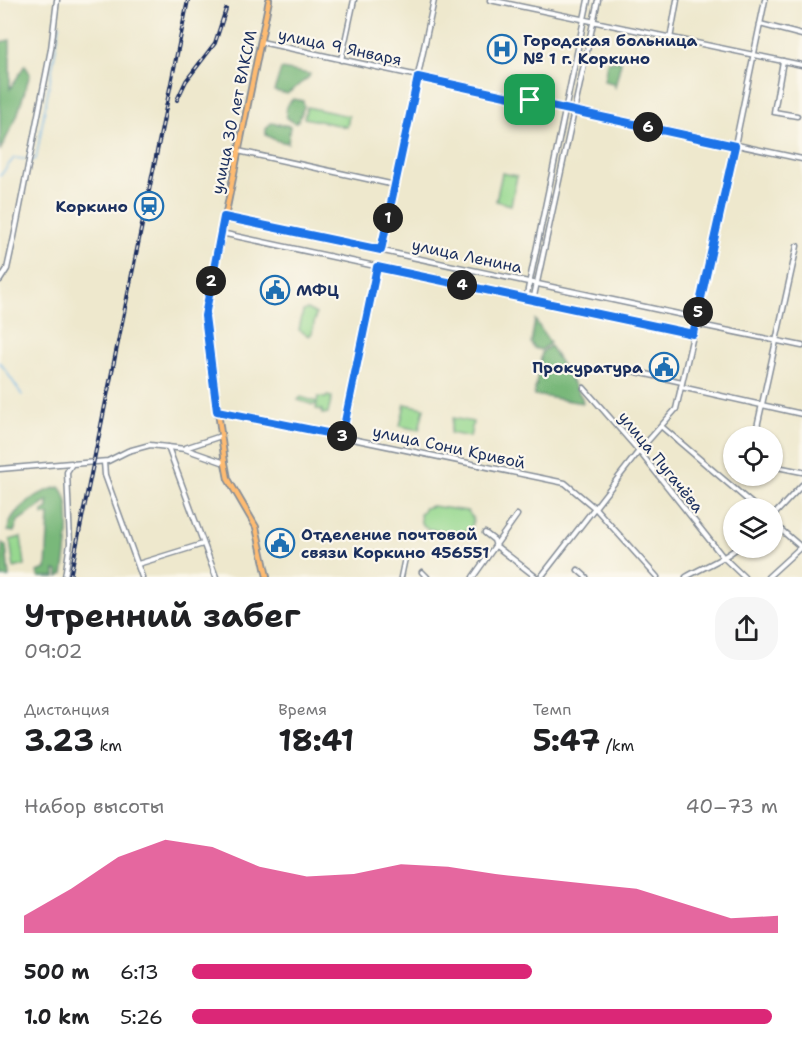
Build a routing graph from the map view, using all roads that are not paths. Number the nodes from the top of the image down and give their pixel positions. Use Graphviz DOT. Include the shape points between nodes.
graph roads {
  1 [pos="57,0"];
  2 [pos="269,0"];
  3 [pos="354,0"];
  4 [pos="434,0"];
  5 [pos="490,0"];
  6 [pos="588,0"];
  7 [pos="598,0"];
  8 [pos="677,0"];
  9 [pos="765,0"];
  10 [pos="584,21"];
  11 [pos="593,22"];
  12 [pos="760,24"];
  13 [pos="802,35"];
  14 [pos="670,39"];
  15 [pos="261,42"];
  16 [pos="754,56"];
  17 [pos="341,60"];
  18 [pos="783,61"];
  19 [pos="802,65"];
  20 [pos="418,77"];
  21 [pos="565,108"];
  22 [pos="574,111"];
  23 [pos="797,116"];
  24 [pos="735,146"];
  25 [pos="238,152"];
  26 [pos="802,159"];
  27 [pos="395,185"];
  28 [pos="224,217"];
  29 [pos="221,233"];
  30 [pos="797,246"];
  31 [pos="381,250"];
  32 [pos="377,267"];
  33 [pos="0,280"];
  34 [pos="529,282"];
  35 [pos="537,284"];
  36 [pos="525,299"];
  37 [pos="534,301"];
  38 [pos="697,318"];
  39 [pos="696,324"];
  40 [pos="693,334"];
  41 [pos="775,341"];
  42 [pos="802,346"];
  43 [pos="628,370"];
  44 [pos="682,385"];
  45 [pos="584,388"];
  46 [pos="762,406"];
  47 [pos="217,411"];
  48 [pos="802,414"];
  49 [pos="758,426"];
  50 [pos="662,427"];
  51 [pos="220,436"];
  52 [pos="342,436"];
  53 [pos="168,447"];
  54 [pos="184,448"];
  55 [pos="639,451"];
  56 [pos="104,462"];
  57 [pos="75,463"];
  58 [pos="225,463"];
  59 [pos="783,468"];
  60 [pos="0,469"];
  61 [pos="802,472"];
  62 [pos="802,485"];
  63 [pos="745,498"];
  64 [pos="783,505"];
  65 [pos="596,509"];
  66 [pos="517,515"];
  67 [pos="783,531"];
  68 [pos="484,533"];
  69 [pos="203,544"];
  70 [pos="496,546"];
  71 [pos="802,547"];
  72 [pos="723,557"];
  73 [pos="405,558"];
  74 [pos="724,558"];
  75 [pos="138,564"];
  76 [pos="578,570"];
  77 [pos="422,573"];
  78 [pos="65,577"];
  79 [pos="142,577"];
  80 [pos="216,577"];
  81 [pos="267,577"];
  82 [pos="401,577"];
  83 [pos="427,577"];
  84 [pos="473,577"];
  85 [pos="537,577"];
  86 [pos="541,577"];
  87 [pos="586,577"];
  88 [pos="657,577"];
  89 [pos="686,577"];
  90 [pos="744,577"];
  91 [pos="768,577"];
  1 -- 33 [label="street" via="14,237 7,269"];
  2 -- 15 [label="main road, улица 30 лет ВЛКСМ"];
  3 -- 17 [label="street"];
  4 -- 20 [label="street"];
  5 -- 10 [label="street"];
  6 -- 10 [label="street"];
  7 -- 11 [label="street"];
  8 -- 14 [label="street"];
  9 -- 12 [label="street"];
  10 -- 11 [label="street"];
  10 -- 21 [label="street"];
  11 -- 14 [label="street"];
  11 -- 22 [label="street"];
  12 -- 13 [label="street"];
  12 -- 16 [label="street"];
  14 -- 16 [label="street"];
  15 -- 17 [label="street, улица 9 Января"];
  15 -- 25 [label="main road, улица 30 лет ВЛКСМ"];
  16 -- 18 [label="street"];
  16 -- 24 [label="street"];
  17 -- 20 [label="street, улица 9 Января"];
  18 -- 19 [label="street"];
  18 -- 23 [label="street" via="774,112"];
  20 -- 21 [label="street, улица 9 Января"];
  20 -- 27 [label="street"];
  21 -- 22 [label="street, улица 9 Января"];
  21 -- 34 [label="street"];
  22 -- 24 [label="street, улица 9 Января"];
  22 -- 35 [label="street"];
  24 -- 26 [label="street, улица 9 Января"];
  24 -- 38 [label="street"];
  25 -- 27 [label="street"];
  25 -- 28 [label="main road, улица 30 лет ВЛКСМ"];
  27 -- 31 [label="street"];
  28 -- 29 [label="main road, улица 30 лет ВЛКСМ"];
  28 -- 31 [label="street, улица Ленина"];
  29 -- 32 [label="street, улица Ленина"];
  29 -- 47 [label="main road, улица 30 лет ВЛКСМ" via="205,316"];
  30 -- 41 [label="street"];
  31 -- 34 [label="street, улица Ленина"];
  32 -- 36 [label="street, улица Ленина"];
  32 -- 52 [label="street"];
  34 -- 35 [label="street, улица Ленина"];
  34 -- 36 [label="street, улица Ленина"];
  35 -- 37 [label="street"];
  35 -- 38 [label="street, улица Ленина"];
  36 -- 37 [label="street, улица Ленина"];
  37 -- 40 [label="street, улица Ленина"];
  38 -- 39 [label="street"];
  39 -- 40 [label="street"];
  39 -- 41 [label="street"];
  40 -- 44 [label="street"];
  41 -- 42 [label="street"];
  41 -- 46 [label="street"];
  43 -- 44 [label="street"];
  44 -- 46 [label="street"];
  44 -- 50 [label="street" via="676,409"];
  45 -- 55 [label="street, улица Пугачёва"];
  46 -- 48 [label="street"];
  46 -- 49 [label="street"];
  47 -- 51 [label="main road, улица 30 лет ВЛКСМ"];
  47 -- 52 [label="street, улица Сони Кривой"];
  50 -- 55 [label="street"];
  50 -- 63 [label="street"];
  51 -- 54 [label="street"];
  51 -- 58 [label="main road, улица 30 лет ВЛКСМ"];
  52 -- 65 [label="street, улица Сони Кривой" via="565,483"];
  53 -- 54 [label="street"];
  53 -- 56 [label="street" via="143,446"];
  53 -- 69 [label="street"];
  54 -- 58 [label="street"];
  55 -- 65 [label="street"];
  55 -- 72 [label="street, улица Пугачёва"];
  56 -- 57 [label="street"];
  56 -- 75 [label="street" via="105,475"];
  57 -- 60 [label="street"];
  57 -- 78 [label="street" via="67,472 70,543"];
  58 -- 81 [label="main road, улица 30 лет ВЛКСМ" via="232,486 254,522"];
  59 -- 61 [label="street"];
  62 -- 64 [label="street"];
  65 -- 86 [label="street"];
  65 -- 88 [label="street, улица Сони Кривой"];
  66 -- 70 [label="street"];
  67 -- 71 [label="street"];
  68 -- 70 [label="street"];
  69 -- 75 [label="street"];
  69 -- 80 [label="street"];
  70 -- 84 [label="street"];
  70 -- 85 [label="street"];
  71 -- 91 [label="street"];
  72 -- 89 [label="street"];
  73 -- 82 [label="street"];
  74 -- 90 [label="street, улица Пугачёва"];
  75 -- 79 [label="street"];
  76 -- 87 [label="street"];
  77 -- 83 [label="street"];
}
